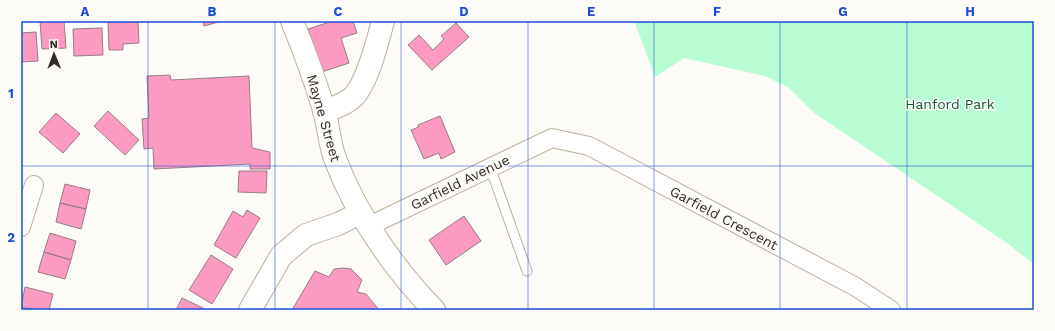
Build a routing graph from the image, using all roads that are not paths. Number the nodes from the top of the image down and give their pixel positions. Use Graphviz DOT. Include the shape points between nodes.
graph roads {
  1 [pos="292,21"];
  2 [pos="383,21"];
  3 [pos="324,112"];
  4 [pos="552,138"];
  5 [pos="490,167"];
  6 [pos="34,185"];
  7 [pos="364,219"];
  8 [pos="21,226"];
  9 [pos="527,271"];
  10 [pos="250,310"];
  11 [pos="434,310"];
  12 [pos="892,310"];
  1 -- 3 [label="street, Mayne Street"];
  2 -- 3 [label="street" via="367,71 354,96"];
  3 -- 7 [label="street, Mayne Street" via="335,160"];
  4 -- 5 [label="street, Garfield Avenue"];
  4 -- 12 [label="street, Garfield Crescent" via="589,146 856,286"];
  5 -- 7 [label="street, Garfield Avenue"];
  5 -- 9 [label="lane"];
  6 -- 8 [label="street"];
  7 -- 10 [label="street" via="338,224 306,235 280,256"];
  7 -- 11 [label="street, Mayne Street" via="392,261"];
}
